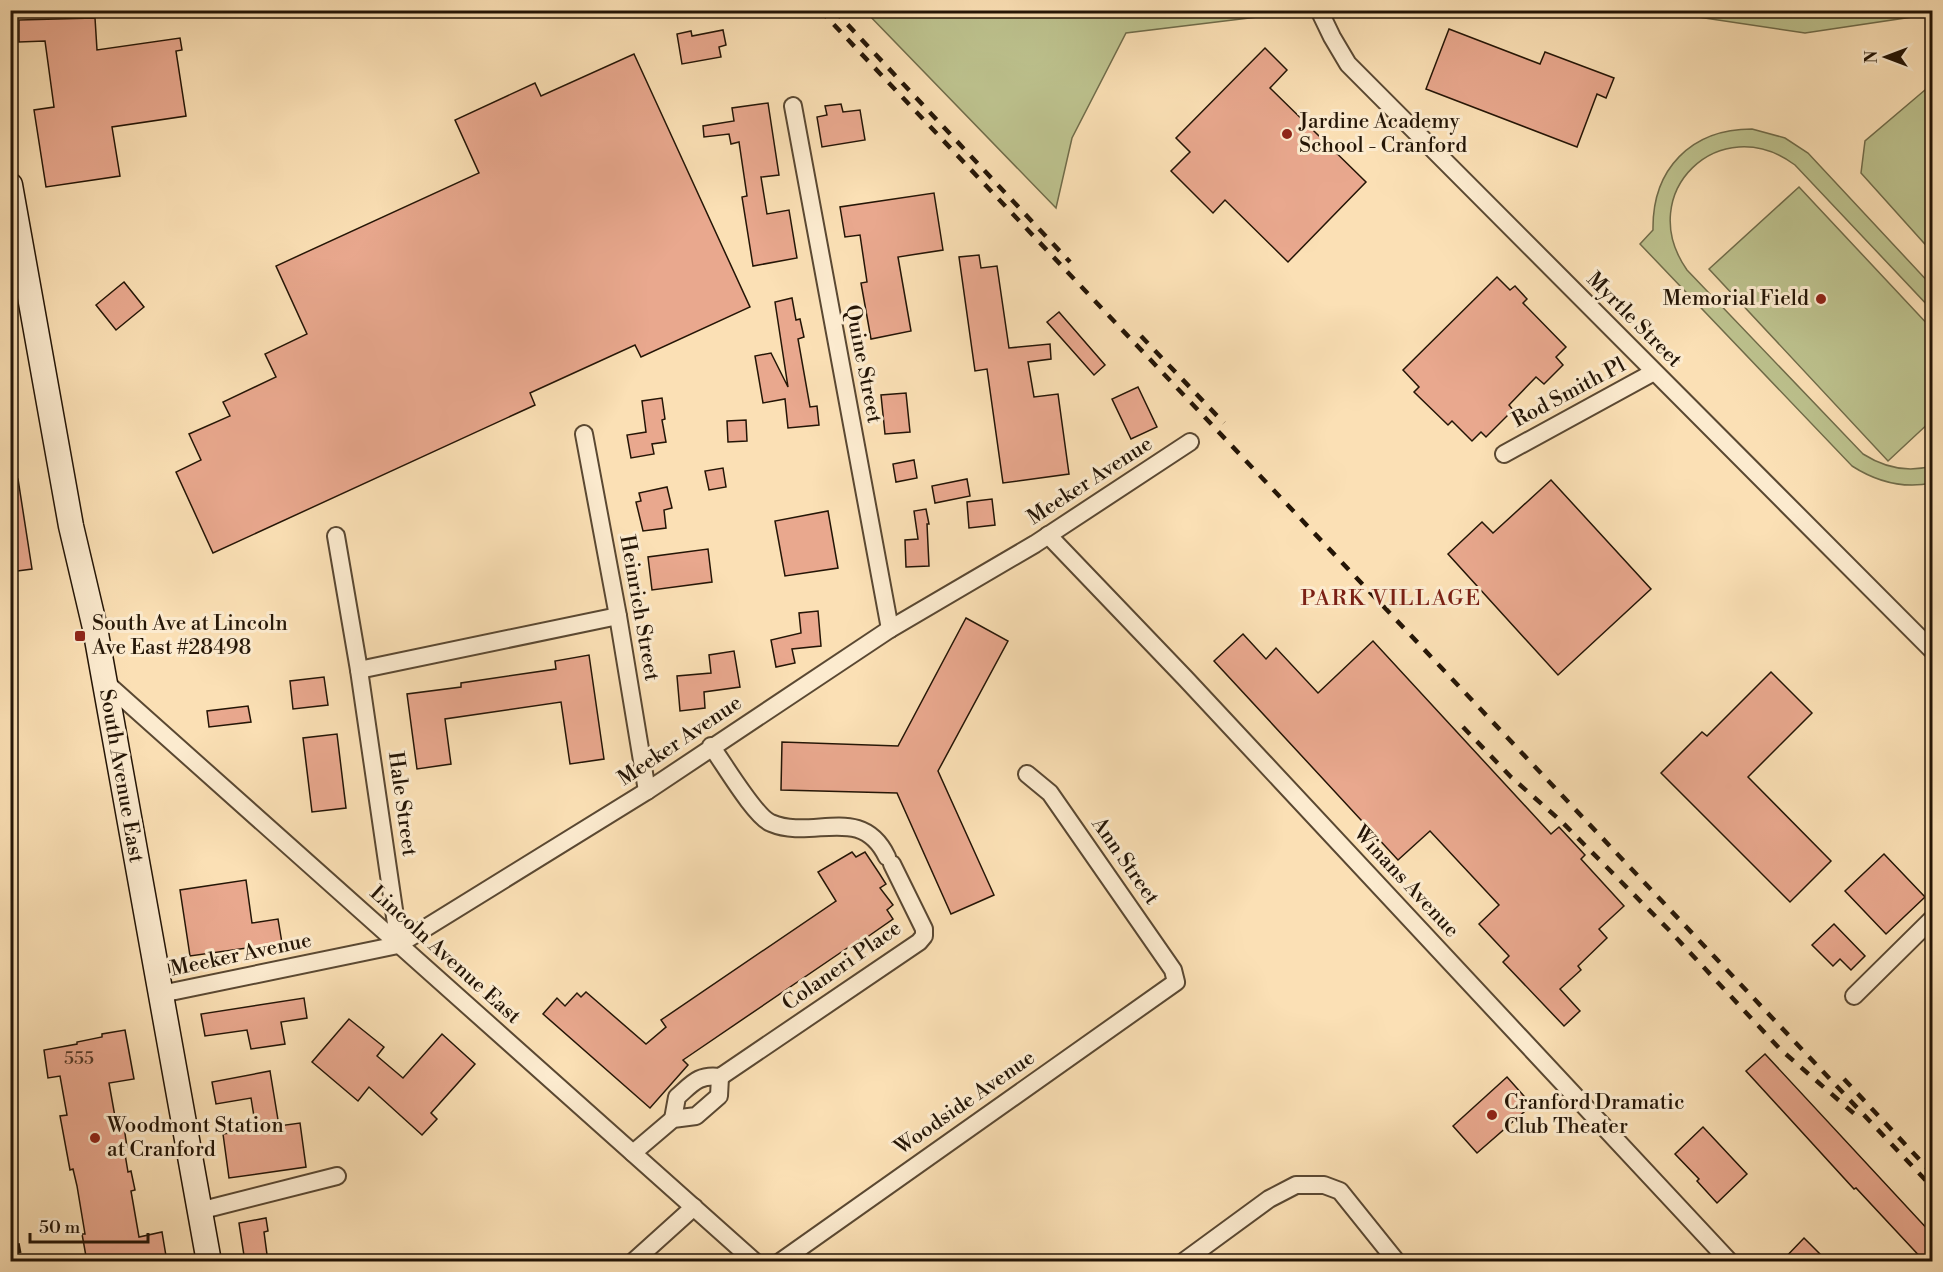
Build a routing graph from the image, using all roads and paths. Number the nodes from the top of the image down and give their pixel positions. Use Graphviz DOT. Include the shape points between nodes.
graph roads {
  1 [pos="1319,10"];
  2 [pos="792,106"];
  3 [pos="10,184"];
  4 [pos="1654,372"];
  5 [pos="584,434"];
  6 [pos="1190,442"];
  7 [pos="1504,454"];
  8 [pos="1048,535"];
  9 [pos="336,536"];
  10 [pos="618,616"];
  11 [pos="890,629"];
  12 [pos="1932,650"];
  13 [pos="359,670"];
  14 [pos="105,681"];
  15 [pos="711,746"];
  16 [pos="1027,774"];
  17 [pos="647,791"];
  18 [pos="1932,919"];
  19 [pos="399,944"];
  20 [pos="1176,982"];
  21 [pos="160,994"];
  22 [pos="1854,996"];
  23 [pos="720,1077"];
  24 [pos="673,1119"];
  25 [pos="633,1153"];
  26 [pos="337,1176"];
  27 [pos="693,1207"];
  28 [pos="200,1211"];
  29 [pos="208,1262"];
  30 [pos="633,1262"];
  31 [pos="755,1262"];
  32 [pos="780,1262"];
  33 [pos="1183,1262"];
  34 [pos="1397,1262"];
  35 [pos="1730,1262"];
  1 -- 4 [label="street, Myrtle Street" via="1348,64"];
  2 -- 11 [label="street, Quine Street"];
  3 -- 14 [label="main road, South Avenue East" via="71,526"];
  4 -- 7 [label="street, Rod Smith Pl"];
  4 -- 12 [label="street, Myrtle Street"];
  5 -- 10 [label="street, Heinrich Street"];
  6 -- 8 [label="street, Meeker Avenue"];
  8 -- 11 [label="street, Meeker Avenue"];
  8 -- 35 [label="street, Winans Avenue"];
  9 -- 13 [label="street, Hale Street"];
  10 -- 13 [label="street"];
  10 -- 17 [label="street, Heinrich Street"];
  11 -- 15 [label="street, Meeker Avenue"];
  13 -- 19 [label="street, Hale Street"];
  14 -- 19 [label="street, Lincoln Avenue East"];
  14 -- 21 [label="main road, South Avenue East"];
  15 -- 17 [label="street, Meeker Avenue"];
  15 -- 23 [label="street, Colaneri Place" via="768,823 786,828 852,826 869,833 881,844 924,929 919,942"];
  16 -- 20 [label="street, Ann Street" via="1050,794 1173,970"];
  17 -- 19 [label="street, Meeker Avenue"];
  18 -- 22 [label="street"];
  19 -- 21 [label="street, Meeker Avenue"];
  19 -- 25 [label="street, Lincoln Avenue East"];
  20 -- 32 [label="street, Woodside Avenue"];
  21 -- 28 [label="main road, South Avenue East"];
  23 -- 24 [label="street" via="719,1096 696,1116"];
  23 -- 24 [label="street, Colaneri Place" via="700,1077 676,1097"];
  24 -- 25 [label="street"];
  25 -- 27 [label="street, Lincoln Avenue East"];
  26 -- 28 [label="street"];
  27 -- 30 [label="street"];
  27 -- 31 [label="street, Lincoln Avenue East"];
  28 -- 29 [label="main road, South Avenue East"];
  33 -- 34 [label="street" via="1269,1199 1296,1185 1324,1185 1340,1191"];
}
